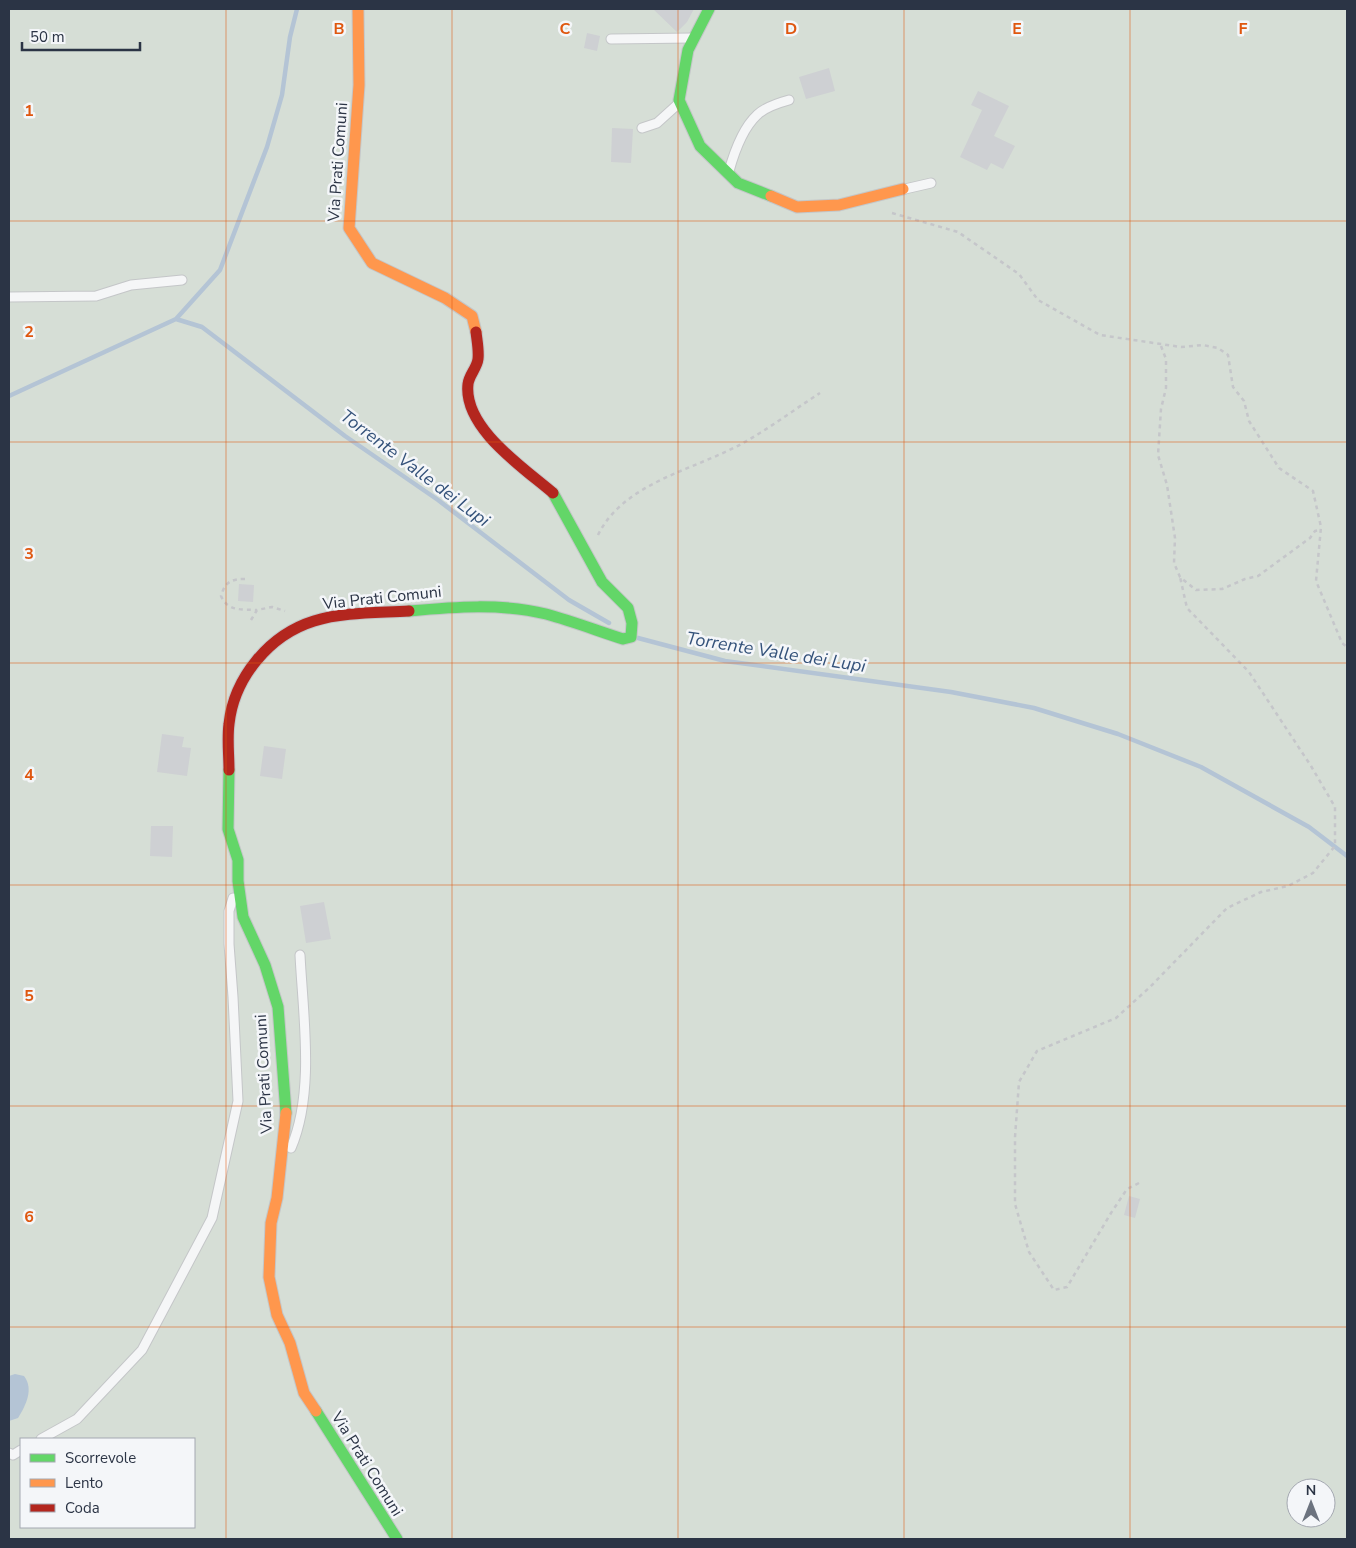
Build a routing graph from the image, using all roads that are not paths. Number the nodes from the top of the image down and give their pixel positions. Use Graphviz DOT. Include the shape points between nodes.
graph roads {
  1 [pos="358,9"];
  2 [pos="709,9"];
  3 [pos="695,37"];
  4 [pos="610,39"];
  5 [pos="789,100"];
  6 [pos="680,102"];
  7 [pos="642,128"];
  8 [pos="728,174"];
  9 [pos="931,183"];
  10 [pos="903,189"];
  11 [pos="182,280"];
  12 [pos="9,297"];
  13 [pos="238,881"];
  14 [pos="300,955"];
  15 [pos="280,1175"];
  16 [pos="43,1438"];
  17 [pos="20,1451"];
  18 [pos="9,1452"];
  19 [pos="397,1539"];
  1 -- 13 [label="street, Via Prati Comuni" via="359,85 349,228 372,263 445,298 472,316 478,360 468,384 472,409 483,430 499,447 554,493 602,582 628,608 631,638 545,614 453,606 334,617 289,631 260,655 234,696 229,724 228,829 238,860"];
  2 -- 3 [label="street"];
  3 -- 4 [label="lane"];
  3 -- 6 [label="street" via="688,50"];
  5 -- 8 [label="lane" via="757,115 733,157"];
  6 -- 7 [label="lane" via="657,123"];
  6 -- 8 [label="street" via="700,146"];
  8 -- 10 [label="street" via="738,183 797,207 839,205"];
  9 -- 10 [label="lane"];
  11 -- 12 [label="lane" via="131,285 96,296"];
  13 -- 15 [label="street, Via Prati Comuni" via="243,916 265,965 278,1006 286,1116"];
  13 -- 16 [label="lane" via="229,911 228,944 238,1101 212,1218 142,1350 77,1420"];
  14 -- 15 [label="lane" via="305,1060 302,1112 298,1134"];
  15 -- 19 [label="street, Via Prati Comuni" via="271,1223 269,1277 277,1315 290,1343 304,1393"];
  17 -- 18 [label="lane" via="13,1455"];
}
